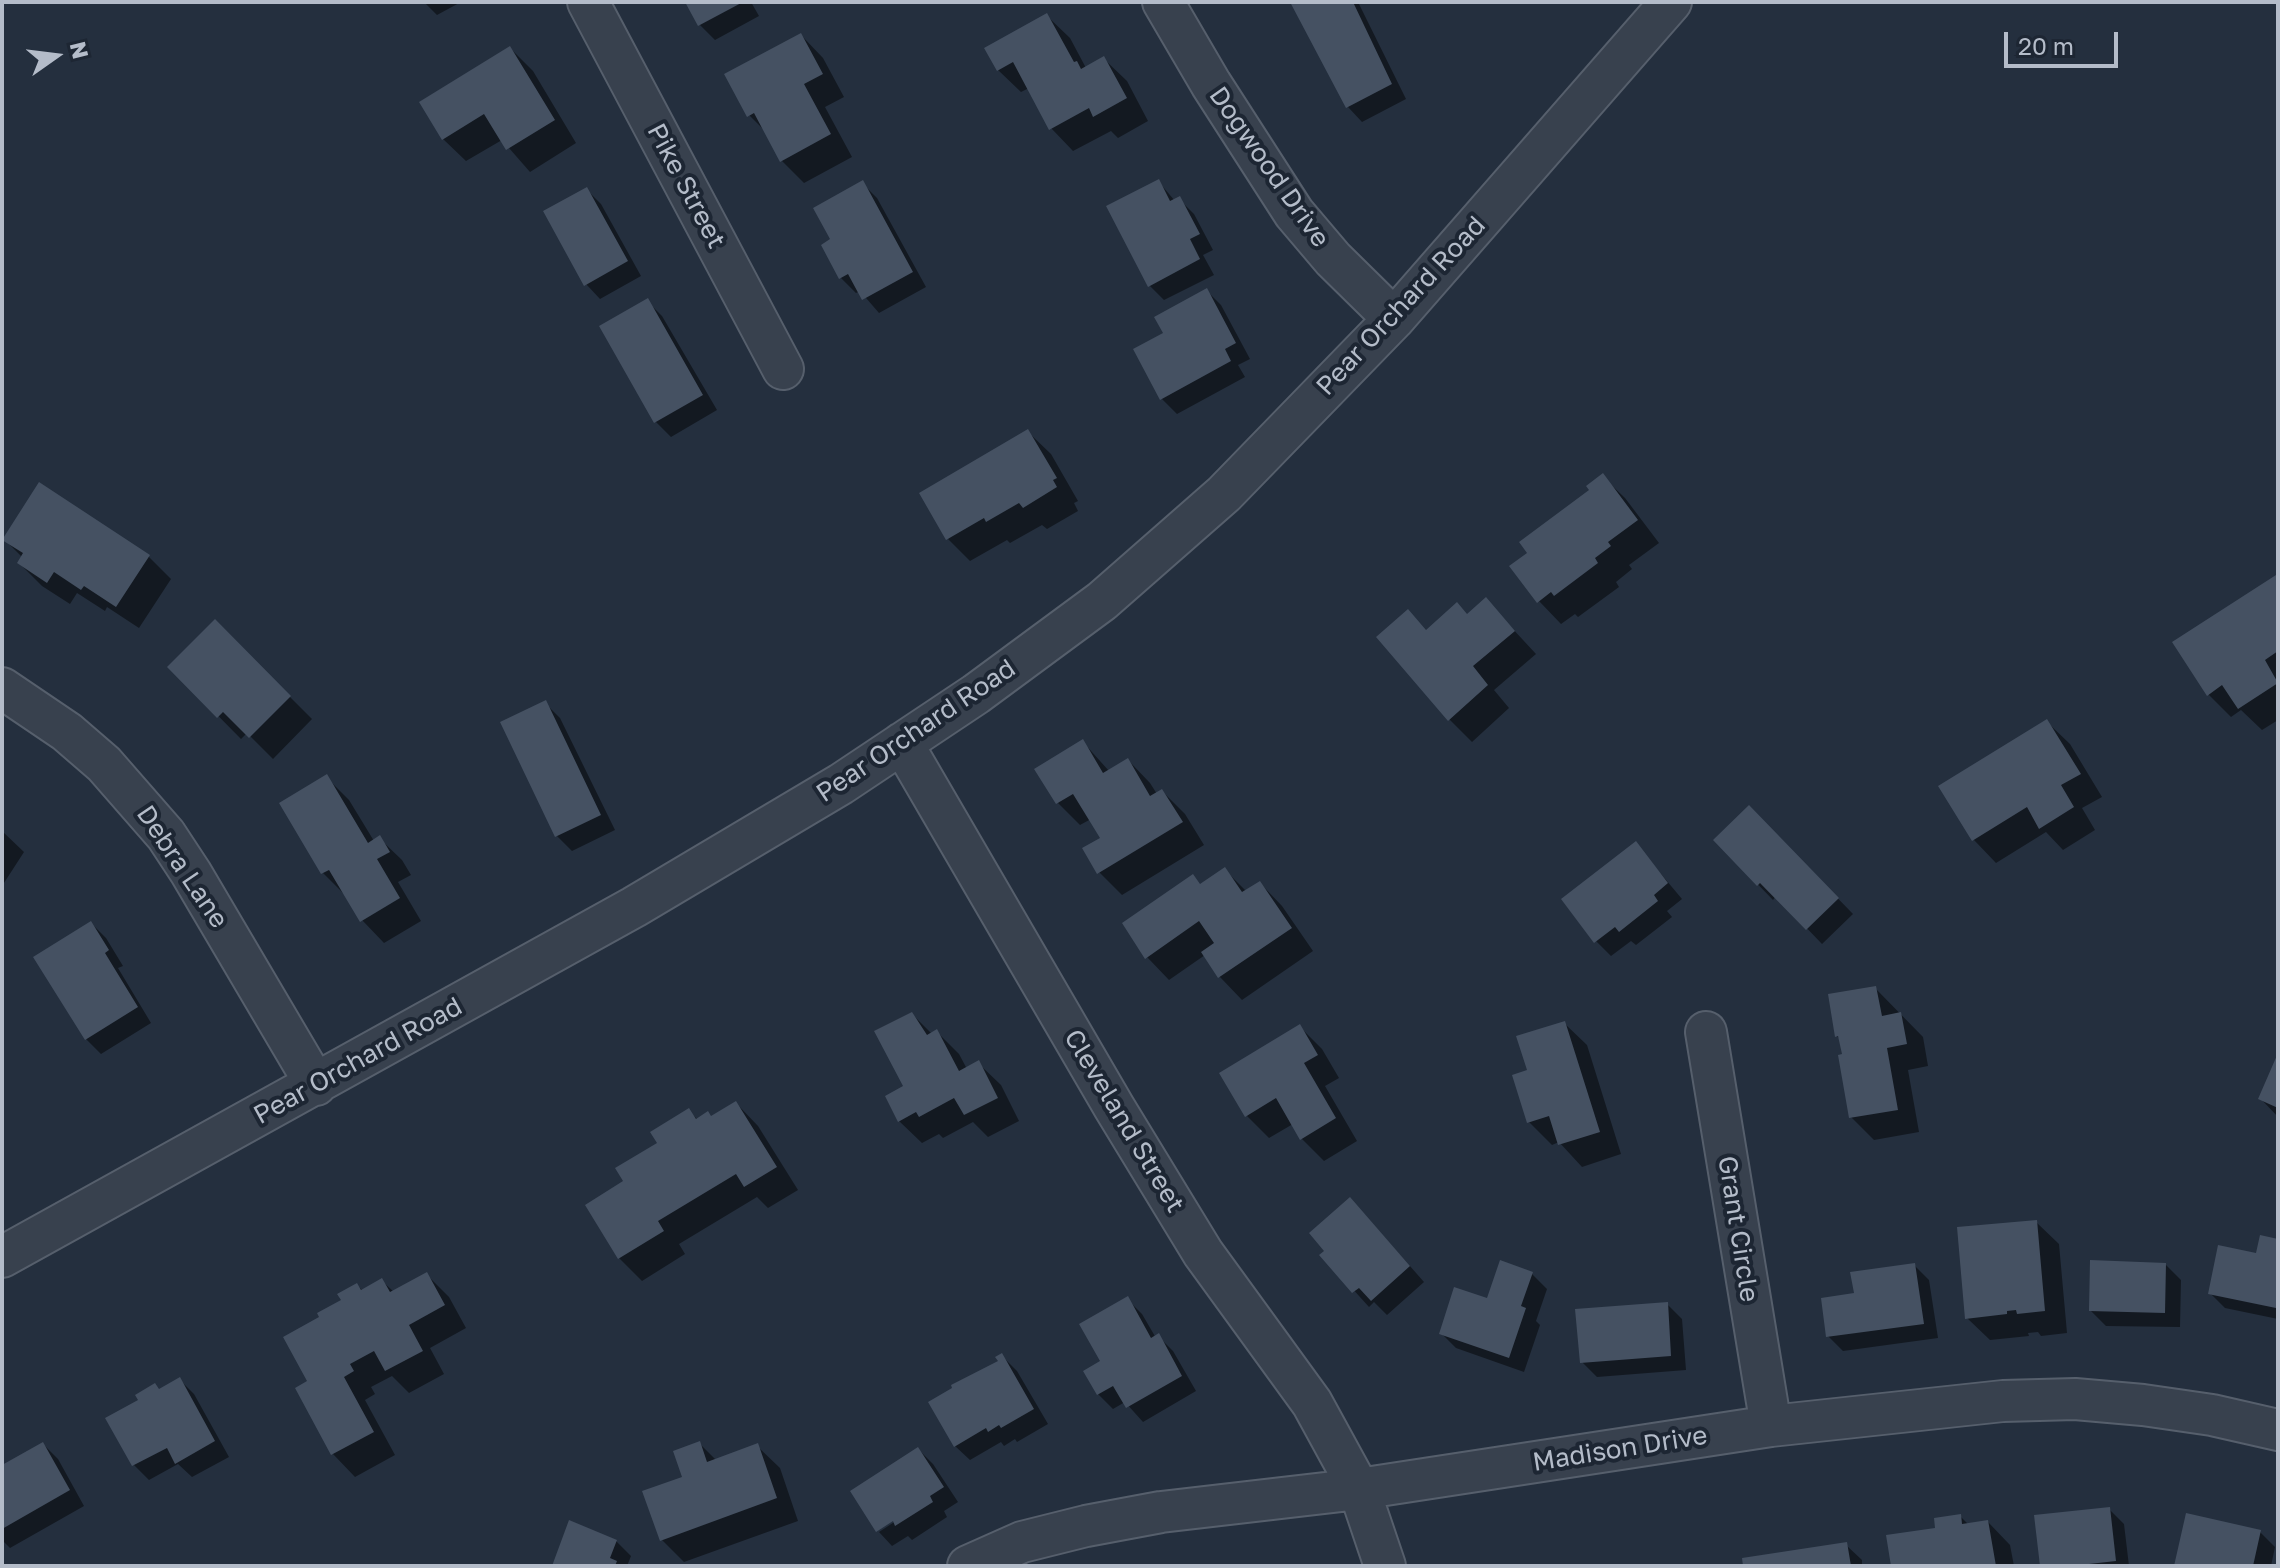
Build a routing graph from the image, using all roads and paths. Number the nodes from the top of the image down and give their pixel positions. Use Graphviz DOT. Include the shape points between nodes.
graph roads {
  1 [pos="588,2"];
  2 [pos="1163,2"];
  3 [pos="1671,2"];
  4 [pos="1394,319"];
  5 [pos="783,369"];
  6 [pos="2,688"];
  7 [pos="902,743"];
  8 [pos="1706,1032"];
  9 [pos="316,1085"];
  10 [pos="2,1257"];
  11 [pos="1771,1426"];
  12 [pos="2278,1430"];
  13 [pos="1359,1489"];
  14 [pos="968,1566"];
  15 [pos="1385,1566"];
  1 -- 5 [label="street, Pike Street"];
  2 -- 4 [label="street, Dogwood Drive" via="1294,213"];
  3 -- 4 [label="street, Pear Orchard Road"];
  4 -- 7 [label="street, Pear Orchard Road" via="1224,494 1102,601"];
  6 -- 9 [label="street, Debra Lane" via="104,764 166,835"];
  7 -- 9 [label="street, Pear Orchard Road" via="634,907"];
  7 -- 13 [label="street, Cleveland Street" via="1203,1253 1312,1403"];
  8 -- 11 [label="street, Grant Circle"];
  9 -- 10 [label="street, Pear Orchard Road"];
  11 -- 12 [label="street, Madison Drive" via="2003,1401 2075,1399 2212,1415"];
  11 -- 13 [label="street, Madison Drive"];
  13 -- 14 [label="street, Madison Drive" via="1086,1526 1022,1542"];
  13 -- 15 [label="street, Cleveland Street"];
}
